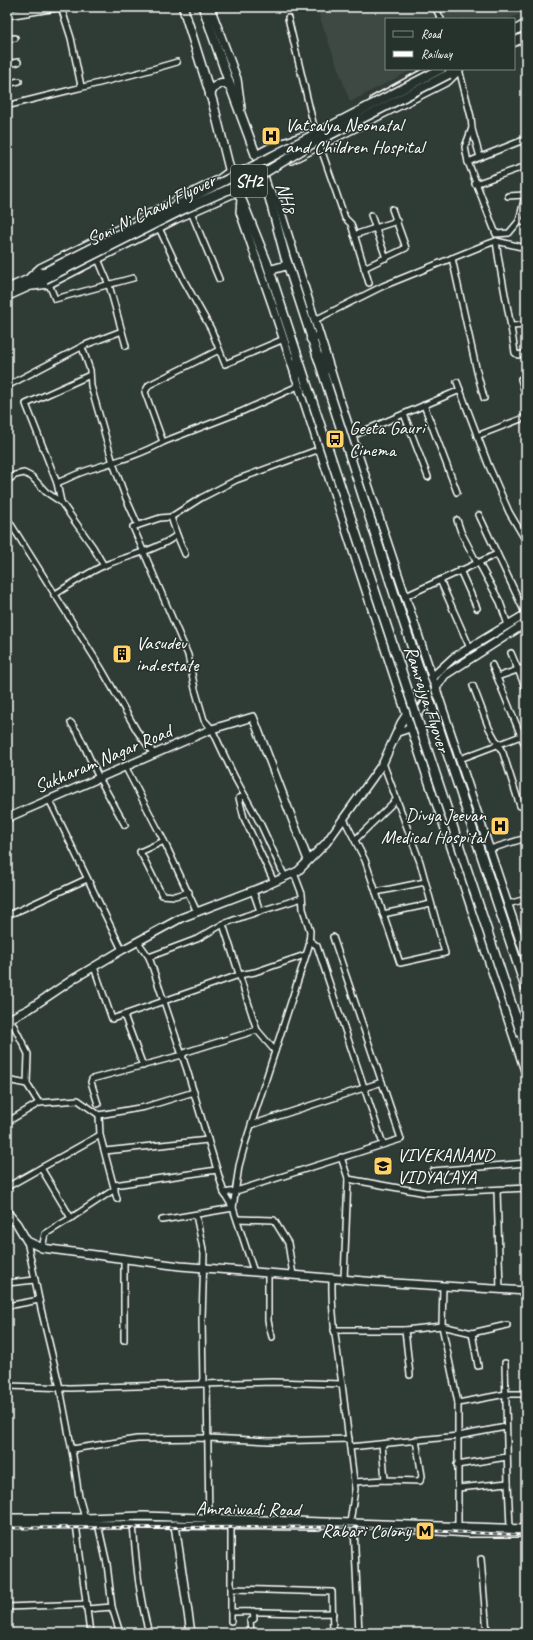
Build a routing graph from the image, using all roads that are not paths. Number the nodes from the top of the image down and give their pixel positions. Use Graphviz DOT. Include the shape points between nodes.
graph roads {
  1 [pos="57,7"];
  2 [pos="61,7"];
  3 [pos="183,7"];
  4 [pos="203,7"];
  5 [pos="210,7"];
  6 [pos="435,7"];
  7 [pos="7,15"];
  8 [pos="288,18"];
  9 [pos="440,18"];
  10 [pos="526,24"];
  11 [pos="515,30"];
  12 [pos="526,36"];
  13 [pos="14,38"];
  14 [pos="7,39"];
  15 [pos="515,42"];
  16 [pos="18,62"];
  17 [pos="177,62"];
  18 [pos="7,64"];
  19 [pos="429,70"];
  20 [pos="439,70"];
  21 [pos="457,70"];
  22 [pos="458,70"];
  23 [pos="459,70"];
  24 [pos="19,81"];
  25 [pos="7,84"];
  26 [pos="81,86"];
  27 [pos="231,88"];
  28 [pos="210,95"];
  29 [pos="7,106"];
  30 [pos="242,116"];
  31 [pos="472,128"];
  32 [pos="315,131"];
  33 [pos="526,139"];
  34 [pos="320,146"];
  35 [pos="256,155"];
  36 [pos="480,157"];
  37 [pos="468,162"];
  38 [pos="526,166"];
  39 [pos="230,171"];
  40 [pos="264,177"];
  41 [pos="476,184"];
  42 [pos="266,188"];
  43 [pos="526,193"];
  44 [pos="240,195"];
  45 [pos="508,196"];
  46 [pos="525,204"];
  47 [pos="392,209"];
  48 [pos="191,212"];
  49 [pos="371,215"];
  50 [pos="397,221"];
  51 [pos="519,221"];
  52 [pos="526,224"];
  53 [pos="159,228"];
  54 [pos="375,228"];
  55 [pos="354,235"];
  56 [pos="496,241"];
  57 [pos="526,248"];
  58 [pos="386,258"];
  59 [pos="452,258"];
  60 [pos="98,259"];
  61 [pos="288,266"];
  62 [pos="364,268"];
  63 [pos="270,270"];
  64 [pos="133,278"];
  65 [pos="46,279"];
  66 [pos="219,279"];
  67 [pos="369,283"];
  68 [pos="25,285"];
  69 [pos="109,285"];
  70 [pos="7,289"];
  71 [pos="7,296"];
  72 [pos="315,320"];
  73 [pos="526,325"];
  74 [pos="512,326"];
  75 [pos="122,331"];
  76 [pos="315,337"];
  77 [pos="284,339"];
  78 [pos="126,346"];
  79 [pos="82,347"];
  80 [pos="219,350"];
  81 [pos="526,353"];
  82 [pos="317,355"];
  83 [pos="299,359"];
  84 [pos="330,370"];
  85 [pos="90,375"];
  86 [pos="526,376"];
  87 [pos="296,377"];
  88 [pos="457,382"];
  89 [pos="7,386"];
  90 [pos="298,386"];
  91 [pos="460,390"];
  92 [pos="526,396"];
  93 [pos="484,398"];
  94 [pos="424,405"];
  95 [pos="404,414"];
  96 [pos="526,417"];
  97 [pos="352,436"];
  98 [pos="477,436"];
  99 [pos="164,442"];
  100 [pos="320,449"];
  101 [pos="113,463"];
  102 [pos="428,477"];
  103 [pos="7,481"];
  104 [pos="57,483"];
  105 [pos="457,492"];
  106 [pos="61,502"];
  107 [pos="479,514"];
  108 [pos="172,517"];
  109 [pos="7,518"];
  110 [pos="457,520"];
  111 [pos="138,525"];
  112 [pos="177,535"];
  113 [pos="526,541"];
  114 [pos="144,551"];
  115 [pos="185,554"];
  116 [pos="497,554"];
  117 [pos="477,563"];
  118 [pos="104,566"];
  119 [pos="460,570"];
  120 [pos="440,580"];
  121 [pos="54,595"];
  122 [pos="406,596"];
  123 [pos="477,608"];
  124 [pos="526,614"];
  125 [pos="508,625"];
  126 [pos="525,626"];
  127 [pos="470,648"];
  128 [pos="511,653"];
  129 [pos="492,665"];
  130 [pos="526,667"];
  131 [pos="518,670"];
  132 [pos="432,676"];
  133 [pos="497,677"];
  134 [pos="473,686"];
  135 [pos="436,687"];
  136 [pos="526,689"];
  137 [pos="407,716"];
  138 [pos="71,723"];
  139 [pos="410,726"];
  140 [pos="212,729"];
  141 [pos="398,732"];
  142 [pos="524,734"];
  143 [pos="498,744"];
  144 [pos="526,748"];
  145 [pos="154,754"];
  146 [pos="460,759"];
  147 [pos="383,763"];
  148 [pos="125,766"];
  149 [pos="99,778"];
  150 [pos="245,796"];
  151 [pos="49,799"];
  152 [pos="396,800"];
  153 [pos="520,806"];
  154 [pos="7,818"];
  155 [pos="344,819"];
  156 [pos="125,825"];
  157 [pos="526,838"];
  158 [pos="355,840"];
  159 [pos="164,841"];
  160 [pos="490,848"];
  161 [pos="308,860"];
  162 [pos="294,873"];
  163 [pos="285,877"];
  164 [pos="87,879"];
  165 [pos="274,882"];
  166 [pos="425,882"];
  167 [pos="253,891"];
  168 [pos="189,892"];
  169 [pos="376,892"];
  170 [pos="302,898"];
  171 [pos="526,899"];
  172 [pos="432,904"];
  173 [pos="508,904"];
  174 [pos="260,911"];
  175 [pos="197,912"];
  176 [pos="383,914"];
  177 [pos="7,915"];
  178 [pos="223,924"];
  179 [pos="333,937"];
  180 [pos="309,940"];
  181 [pos="138,942"];
  182 [pos="122,950"];
  183 [pos="306,955"];
  184 [pos="149,957"];
  185 [pos="526,959"];
  186 [pos="94,967"];
  187 [pos="239,975"];
  188 [pos="526,989"];
  189 [pos="164,1001"];
  190 [pos="124,1015"];
  191 [pos="9,1019"];
  192 [pos="257,1030"];
  193 [pos="522,1049"];
  194 [pos="275,1051"];
  195 [pos="182,1055"];
  196 [pos="526,1057"];
  197 [pos="143,1066"];
  198 [pos="526,1074"];
  199 [pos="7,1080"];
  200 [pos="382,1082"];
  201 [pos="27,1084"];
  202 [pos="364,1087"];
  203 [pos="194,1092"];
  204 [pos="39,1103"];
  205 [pos="98,1104"];
  206 [pos="98,1115"];
  207 [pos="7,1122"];
  208 [pos="251,1125"];
  209 [pos="100,1135"];
  210 [pos="208,1140"];
  211 [pos="383,1144"];
  212 [pos="104,1151"];
  213 [pos="342,1157"];
  214 [pos="526,1163"];
  215 [pos="41,1168"];
  216 [pos="217,1170"];
  217 [pos="433,1171"];
  218 [pos="348,1179"];
  219 [pos="7,1187"];
  220 [pos="114,1187"];
  221 [pos="526,1188"];
  222 [pos="497,1190"];
  223 [pos="236,1191"];
  224 [pos="224,1193"];
  225 [pos="118,1199"];
  226 [pos="233,1208"];
  227 [pos="7,1212"];
  228 [pos="196,1215"];
  229 [pos="71,1218"];
  230 [pos="237,1219"];
  231 [pos="162,1220"];
  232 [pos="27,1241"];
  233 [pos="42,1248"];
  234 [pos="124,1259"];
  235 [pos="204,1268"];
  236 [pos="254,1272"];
  237 [pos="268,1273"];
  238 [pos="293,1275"];
  239 [pos="332,1278"];
  240 [pos="344,1279"];
  241 [pos="35,1280"];
  242 [pos="7,1283"];
  243 [pos="443,1286"];
  244 [pos="500,1290"];
  245 [pos="526,1291"];
  246 [pos="39,1300"];
  247 [pos="7,1306"];
  248 [pos="507,1325"];
  249 [pos="442,1326"];
  250 [pos="334,1330"];
  251 [pos="405,1330"];
  252 [pos="472,1332"];
  253 [pos="272,1337"];
  254 [pos="124,1340"];
  255 [pos="505,1363"];
  256 [pos="478,1366"];
  257 [pos="410,1375"];
  258 [pos="205,1384"];
  259 [pos="342,1384"];
  260 [pos="7,1386"];
  261 [pos="60,1388"];
  262 [pos="506,1394"];
  263 [pos="526,1394"];
  264 [pos="458,1403"];
  265 [pos="506,1427"];
  266 [pos="458,1436"];
  267 [pos="208,1438"];
  268 [pos="349,1439"];
  269 [pos="416,1440"];
  270 [pos="382,1444"];
  271 [pos="350,1447"];
  272 [pos="72,1449"];
  273 [pos="507,1457"];
  274 [pos="457,1465"];
  275 [pos="385,1480"];
  276 [pos="354,1482"];
  277 [pos="508,1484"];
  278 [pos="458,1488"];
  279 [pos="7,1518"];
  280 [pos="85,1518"];
  281 [pos="209,1521"];
  282 [pos="7,1524"];
  283 [pos="76,1524"];
  284 [pos="98,1524"];
  285 [pos="133,1524"];
  286 [pos="175,1525"];
  287 [pos="231,1525"];
  288 [pos="352,1525"];
  289 [pos="458,1526"];
  290 [pos="526,1529"];
  291 [pos="511,1530"];
  292 [pos="526,1533"];
  293 [pos="481,1559"];
  294 [pos="232,1589"];
  295 [pos="7,1607"];
  296 [pos="87,1607"];
  297 [pos="112,1607"];
  298 [pos="253,1611"];
  299 [pos="231,1612"];
  300 [pos="333,1612"];
  301 [pos="231,1621"];
  302 [pos="90,1633"];
  303 [pos="120,1633"];
  304 [pos="149,1633"];
  305 [pos="190,1633"];
  306 [pos="251,1633"];
  307 [pos="333,1633"];
  308 [pos="359,1633"];
  309 [pos="487,1633"];
  1 -- 7 [label="street"];
  2 -- 26 [label="street" via="71,38"];
  3 -- 28 [label="main road"];
  4 -- 27 [label="main road, NH8"];
  5 -- 30 [label="street" via="237,79"];
  6 -- 9 [label="street"];
  8 -- 32 [label="street"];
  10 -- 11 [label="main road"];
  12 -- 15 [label="main road"];
  13 -- 14 [label="street"];
  16 -- 18 [label="street"];
  17 -- 26 [label="street" via="131,76"];
  19 -- 32 [label="street"];
  20 -- 65 [label="main road, Soni Ni Chawl Flyover / SH2, bridge" via="255,164"];
  21 -- 65 [label="main road, Soni Ni Chawl Flyover / SH2, bridge" via="310,145 242,185 184,209"];
  22 -- 34 [label="street" via="448,81"];
  23 -- 31 [label="street"];
  24 -- 25 [label="street"];
  26 -- 29 [label="street"];
  27 -- 28 [label="main road" via="221,82 212,88"];
  27 -- 30 [label="main road, NH8"];
  28 -- 39 [label="main road, Ramrajya Flyover"];
  30 -- 35 [label="main road, NH8"];
  31 -- 36 [label="street"];
  31 -- 37 [label="street" via="465,147"];
  32 -- 35 [label="street"];
  33 -- 36 [label="street"];
  34 -- 40 [label="street"];
  34 -- 55 [label="street" via="345,218 351,224"];
  35 -- 40 [label="main road, NH8"];
  36 -- 37 [label="street"];
  37 -- 41 [label="street"];
  38 -- 41 [label="street"];
  39 -- 44 [label="main road, Ramrajya Flyover"];
  39 -- 68 [label="street" via="218,180 40,268"];
  40 -- 42 [label="main road, NH8"];
  41 -- 51 [label="street" via="496,234 509,233"];
  42 -- 61 [label="main road, NH8"];
  42 -- 72 [label="street" via="278,203"];
  43 -- 45 [label="street"];
  43 -- 46 [label="street"];
  44 -- 48 [label="street"];
  44 -- 63 [label="main road, Ramrajya Flyover"];
  44 -- 77 [label="street" via="240,212"];
  46 -- 51 [label="street"];
  47 -- 50 [label="street"];
  48 -- 53 [label="street"];
  48 -- 66 [label="street"];
  49 -- 54 [label="street"];
  50 -- 54 [label="street"];
  50 -- 58 [label="street" via="406,248"];
  51 -- 52 [label="street"];
  53 -- 60 [label="street"];
  53 -- 80 [label="street" via="182,279 211,329"];
  54 -- 55 [label="street"];
  54 -- 58 [label="street"];
  55 -- 62 [label="street"];
  56 -- 57 [label="street"];
  56 -- 59 [label="street"];
  56 -- 74 [label="street"];
  58 -- 62 [label="street"];
  59 -- 72 [label="street" via="378,288"];
  59 -- 93 [label="street"];
  60 -- 65 [label="street"];
  60 -- 69 [label="street"];
  61 -- 63 [label="main road"];
  61 -- 76 [label="main road, NH8"];
  62 -- 67 [label="street"];
  63 -- 83 [label="main road, Ramrajya Flyover"];
  64 -- 69 [label="street"];
  65 -- 68 [label="main road, Soni Ni Chawl Flyover / SH2"];
  65 -- 69 [label="street" via="55,300"];
  68 -- 70 [label="main road, SH2"];
  68 -- 71 [label="main road, SH2"];
  69 -- 75 [label="street"];
  72 -- 76 [label="street"];
  73 -- 74 [label="street"];
  74 -- 81 [label="street" via="516,353"];
  75 -- 78 [label="street"];
  75 -- 79 [label="street"];
  76 -- 82 [label="main road, NH8"];
  76 -- 84 [label="street"];
  77 -- 80 [label="street" via="225,364"];
  77 -- 87 [label="street"];
  79 -- 85 [label="street"];
  79 -- 89 [label="street"];
  80 -- 99 [label="street" via="148,385 145,392"];
  82 -- 84 [label="main road"];
  82 -- 188 [label="main road, Ramrajya Flyover, bridge"];
  83 -- 87 [label="main road"];
  83 -- 193 [label="main road, Ramrajya Flyover, bridge" via="522,1036"];
  84 -- 97 [label="street"];
  85 -- 101 [label="street"];
  85 -- 104 [label="street" via="26,404"];
  86 -- 92 [label="street" via="521,379"];
  87 -- 90 [label="street"];
  88 -- 91 [label="street"];
  90 -- 99 [label="street" via="244,411"];
  90 -- 100 [label="street"];
  91 -- 94 [label="street"];
  91 -- 98 [label="street"];
  94 -- 95 [label="street"];
  94 -- 105 [label="street"];
  95 -- 97 [label="street"];
  95 -- 102 [label="street"];
  96 -- 98 [label="street"];
  97 -- 122 [label="street"];
  98 -- 113 [label="street" via="509,512"];
  99 -- 101 [label="street"];
  100 -- 108 [label="street" via="236,480"];
  100 -- 137 [label="street"];
  101 -- 104 [label="street" via="87,470"];
  101 -- 111 [label="street"];
  103 -- 106 [label="street" via="15,475 24,473"];
  104 -- 106 [label="street"];
  106 -- 118 [label="street"];
  107 -- 116 [label="street"];
  108 -- 111 [label="street"];
  108 -- 112 [label="street"];
  109 -- 121 [label="street"];
  110 -- 117 [label="street"];
  111 -- 114 [label="street" via="133,526"];
  112 -- 114 [label="street"];
  112 -- 115 [label="street"];
  114 -- 118 [label="street"];
  114 -- 140 [label="street" via="188,655 204,720"];
  116 -- 117 [label="street"];
  116 -- 124 [label="street"];
  117 -- 119 [label="street"];
  117 -- 125 [label="street" via="500,602"];
  118 -- 121 [label="street"];
  119 -- 120 [label="street"];
  119 -- 123 [label="street"];
  120 -- 122 [label="street"];
  120 -- 127 [label="street"];
  121 -- 145 [label="street" via="101,668 137,731"];
  122 -- 132 [label="street"];
  124 -- 125 [label="street"];
  125 -- 127 [label="street"];
  126 -- 135 [label="street" via="445,675"];
  127 -- 132 [label="street" via="453,658"];
  128 -- 131 [label="street"];
  129 -- 133 [label="street"];
  130 -- 131 [label="street"];
  131 -- 133 [label="street"];
  131 -- 136 [label="street"];
  132 -- 135 [label="street"];
  132 -- 137 [label="street"];
  133 -- 142 [label="street"];
  134 -- 143 [label="street"];
  135 -- 139 [label="street"];
  135 -- 146 [label="street"];
  137 -- 139 [label="street"];
  137 -- 141 [label="street"];
  138 -- 149 [label="street"];
  139 -- 141 [label="street"];
  139 -- 193 [label="street"];
  140 -- 145 [label="street, Sukharam Nagar Road"];
  140 -- 150 [label="street"];
  140 -- 161 [label="street, Sukharam Nagar Road" via="253,717"];
  141 -- 147 [label="street"];
  142 -- 143 [label="street"];
  142 -- 144 [label="street"];
  143 -- 146 [label="street"];
  143 -- 153 [label="street"];
  145 -- 148 [label="street, Sukharam Nagar Road"];
  146 -- 160 [label="street"];
  147 -- 152 [label="street"];
  147 -- 155 [label="street"];
  148 -- 149 [label="street, Sukharam Nagar Road"];
  148 -- 159 [label="street"];
  149 -- 151 [label="street, Sukharam Nagar Road"];
  149 -- 156 [label="street"];
  150 -- 163 [label="street"];
  150 -- 165 [label="street" via="239,798 244,818"];
  151 -- 154 [label="street, Sukharam Nagar Road"];
  151 -- 164 [label="street"];
  152 -- 158 [label="street"];
  152 -- 166 [label="street"];
  155 -- 158 [label="street"];
  155 -- 161 [label="street" via="326,843"];
  157 -- 160 [label="street"];
  158 -- 169 [label="street"];
  159 -- 168 [label="street"];
  159 -- 168 [label="street" via="140,852 162,895 175,896"];
  160 -- 173 [label="street"];
  161 -- 162 [label="street"];
  162 -- 163 [label="street"];
  162 -- 170 [label="street"];
  163 -- 165 [label="street"];
  164 -- 177 [label="street"];
  164 -- 182 [label="street"];
  165 -- 167 [label="street"];
  166 -- 169 [label="street"];
  166 -- 172 [label="street"];
  167 -- 174 [label="street"];
  167 -- 175 [label="street"];
  168 -- 175 [label="street"];
  169 -- 176 [label="street"];
  170 -- 174 [label="street"];
  170 -- 180 [label="street" via="310,931"];
  171 -- 173 [label="street"];
  172 -- 176 [label="street"];
  172 -- 176 [label="street" via="445,952 400,963"];
  173 -- 185 [label="street"];
  174 -- 178 [label="street"];
  175 -- 181 [label="street"];
  178 -- 184 [label="street" via="197,939"];
  178 -- 187 [label="street"];
  179 -- 200 [label="street"];
  180 -- 183 [label="street"];
  180 -- 202 [label="street" via="317,946"];
  181 -- 182 [label="street"];
  181 -- 184 [label="street"];
  182 -- 186 [label="street"];
  183 -- 187 [label="street"];
  183 -- 194 [label="street"];
  184 -- 189 [label="street"];
  186 -- 190 [label="street" via="112,1019"];
  186 -- 191 [label="street"];
  187 -- 189 [label="street"];
  187 -- 192 [label="street"];
  189 -- 190 [label="street"];
  189 -- 195 [label="street"];
  190 -- 197 [label="street"];
  191 -- 201 [label="street" via="28,1054"];
  192 -- 194 [label="street"];
  192 -- 195 [label="street"];
  193 -- 196 [label="main road"];
  193 -- 198 [label="street"];
  194 -- 208 [label="street"];
  195 -- 197 [label="street"];
  195 -- 203 [label="street"];
  197 -- 205 [label="street" via="91,1080"];
  199 -- 201 [label="street"];
  200 -- 202 [label="street"];
  200 -- 211 [label="street" via="401,1139"];
  201 -- 204 [label="street"];
  202 -- 208 [label="street"];
  202 -- 211 [label="street"];
  203 -- 206 [label="street" via="145,1107"];
  203 -- 210 [label="street"];
  204 -- 206 [label="street" via="78,1100"];
  204 -- 207 [label="street"];
  206 -- 209 [label="street"];
  208 -- 223 [label="street" via="239,1166"];
  209 -- 212 [label="street"];
  209 -- 215 [label="street"];
  210 -- 212 [label="street"];
  210 -- 216 [label="street"];
  211 -- 213 [label="street"];
  212 -- 220 [label="street"];
  213 -- 218 [label="street"];
  213 -- 223 [label="street"];
  214 -- 217 [label="street"];
  215 -- 219 [label="street"];
  215 -- 229 [label="street"];
  216 -- 220 [label="street"];
  216 -- 224 [label="street"];
  218 -- 222 [label="street" via="426,1194"];
  218 -- 240 [label="street"];
  220 -- 225 [label="street"];
  220 -- 229 [label="street"];
  221 -- 222 [label="street"];
  222 -- 244 [label="street"];
  223 -- 224 [label="street"];
  223 -- 226 [label="street"];
  224 -- 226 [label="street"];
  226 -- 228 [label="street"];
  226 -- 230 [label="street"];
  227 -- 232 [label="street"];
  228 -- 231 [label="street"];
  228 -- 235 [label="street" via="204,1254"];
  229 -- 233 [label="street" via="45,1234"];
  230 -- 236 [label="street"];
  230 -- 238 [label="street" via="274,1220 288,1243"];
  232 -- 233 [label="street"];
  232 -- 241 [label="street"];
  233 -- 234 [label="street"];
  234 -- 235 [label="street"];
  234 -- 254 [label="street"];
  235 -- 236 [label="street"];
  235 -- 258 [label="street" via="202,1319"];
  236 -- 237 [label="street"];
  237 -- 238 [label="street"];
  237 -- 253 [label="street" via="268,1321"];
  238 -- 239 [label="street"];
  239 -- 240 [label="street"];
  239 -- 250 [label="street"];
  240 -- 243 [label="street"];
  241 -- 242 [label="street"];
  241 -- 246 [label="street"];
  243 -- 244 [label="street"];
  243 -- 249 [label="street"];
  244 -- 245 [label="street"];
  246 -- 247 [label="street"];
  246 -- 261 [label="street"];
  248 -- 252 [label="street"];
  249 -- 251 [label="street"];
  249 -- 252 [label="street"];
  249 -- 264 [label="street"];
  250 -- 251 [label="street"];
  250 -- 259 [label="street"];
  251 -- 257 [label="street"];
  252 -- 256 [label="street"];
  255 -- 262 [label="street"];
  258 -- 259 [label="street"];
  258 -- 261 [label="street"];
  258 -- 267 [label="street"];
  259 -- 268 [label="street"];
  260 -- 261 [label="street"];
  261 -- 272 [label="street"];
  262 -- 263 [label="street"];
  262 -- 264 [label="street"];
  262 -- 265 [label="street"];
  264 -- 266 [label="street"];
  265 -- 266 [label="street"];
  265 -- 273 [label="street"];
  266 -- 269 [label="street"];
  266 -- 274 [label="street"];
  267 -- 268 [label="street" via="269,1441"];
  267 -- 272 [label="street" via="137,1439"];
  267 -- 281 [label="street"];
  268 -- 271 [label="street"];
  269 -- 270 [label="street"];
  269 -- 275 [label="street" via="422,1480"];
  270 -- 271 [label="street"];
  270 -- 275 [label="street"];
  271 -- 276 [label="street"];
  272 -- 280 [label="street"];
  273 -- 274 [label="street"];
  273 -- 277 [label="street"];
  274 -- 278 [label="street"];
  275 -- 276 [label="street"];
  276 -- 288 [label="street"];
  277 -- 278 [label="street"];
  277 -- 291 [label="street"];
  278 -- 289 [label="street"];
  279 -- 280 [label="street"];
  280 -- 281 [label="street" via="143,1516"];
  281 -- 286 [label="street, Amraiwadi Road"];
  281 -- 287 [label="street, Amraiwadi Road"];
  281 -- 288 [label="street"];
  282 -- 283 [label="street, Amraiwadi Road"];
  283 -- 284 [label="street, Amraiwadi Road"];
  283 -- 296 [label="street"];
  284 -- 285 [label="street, Amraiwadi Road"];
  284 -- 297 [label="street" via="107,1564"];
  285 -- 286 [label="street, Amraiwadi Road"];
  285 -- 304 [label="street" via="136,1564"];
  286 -- 305 [label="street"];
  287 -- 288 [label="street, Amraiwadi Road"];
  287 -- 294 [label="street"];
  288 -- 289 [label="street"];
  288 -- 291 [label="street, Amraiwadi Road" via="468,1533"];
  288 -- 308 [label="street"];
  289 -- 291 [label="street"];
  290 -- 291 [label="street"];
  291 -- 292 [label="street"];
  293 -- 309 [label="street"];
  294 -- 299 [label="street"];
  294 -- 300 [label="street" via="332,1592"];
  295 -- 296 [label="street"];
  296 -- 297 [label="street"];
  296 -- 302 [label="street"];
  297 -- 303 [label="street"];
  298 -- 299 [label="street"];
  298 -- 300 [label="street" via="307,1614"];
  298 -- 306 [label="street" via="254,1619 250,1621"];
  299 -- 301 [label="street"];
  300 -- 307 [label="street"];
}
